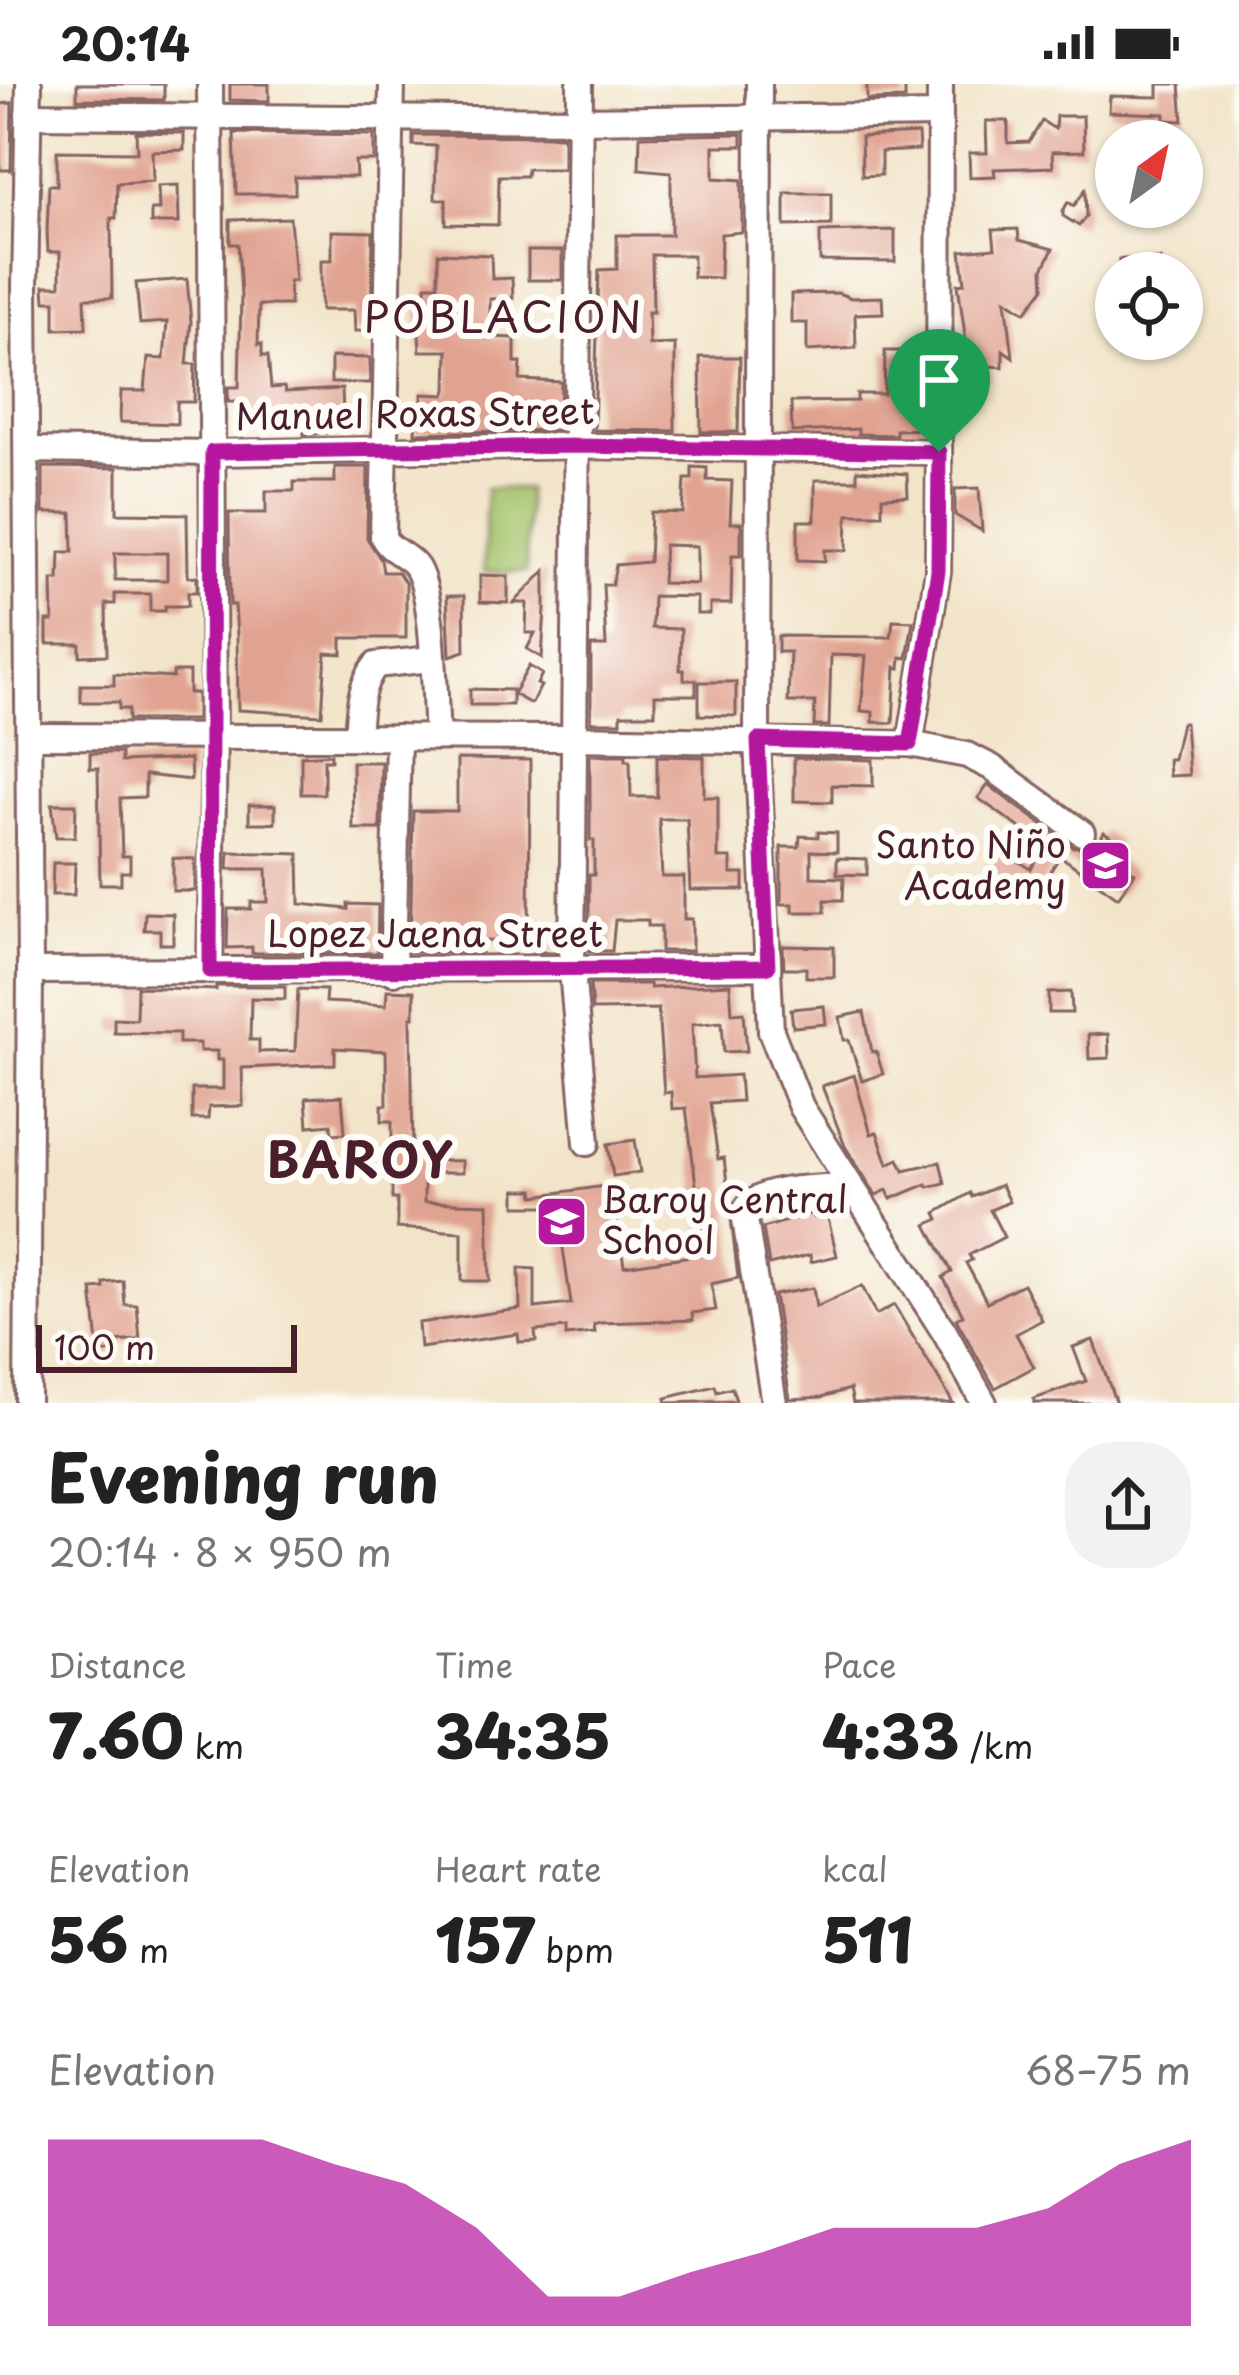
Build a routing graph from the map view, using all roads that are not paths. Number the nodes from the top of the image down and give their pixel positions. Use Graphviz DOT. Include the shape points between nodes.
graph roads {
  1 [pos="29,84"];
  2 [pos="210,84"];
  3 [pos="392,84"];
  4 [pos="580,84"];
  5 [pos="759,84"];
  6 [pos="940,84"];
  7 [pos="28,115"];
  8 [pos="209,115"];
  9 [pos="940,115"];
  10 [pos="758,118"];
  11 [pos="392,119"];
  12 [pos="580,121"];
  13 [pos="578,446"];
  14 [pos="28,450"];
  15 [pos="382,450"];
  16 [pos="212,452"];
  17 [pos="759,452"];
  18 [pos="939,452"];
  19 [pos="431,659"];
  20 [pos="30,736"];
  21 [pos="214,736"];
  22 [pos="357,736"];
  23 [pos="398,736"];
  24 [pos="436,737"];
  25 [pos="571,738"];
  26 [pos="758,740"];
  27 [pos="910,744"];
  28 [pos="1082,833"];
  29 [pos="768,967"];
  30 [pos="572,970"];
  31 [pos="30,971"];
  32 [pos="210,971"];
  33 [pos="392,972"];
  34 [pos="587,1143"];
  35 [pos="851,1186"];
  36 [pos="27,1403"];
  37 [pos="774,1403"];
  38 [pos="984,1403"];
  1 -- 7 [label="street"];
  2 -- 8 [label="street"];
  3 -- 11 [label="street"];
  4 -- 12 [label="street"];
  5 -- 10 [label="street"];
  6 -- 9 [label="street"];
  7 -- 8 [label="street"];
  7 -- 14 [label="street"];
  8 -- 11 [label="street"];
  8 -- 16 [label="street"];
  9 -- 10 [label="street"];
  9 -- 18 [label="street"];
  10 -- 12 [label="street"];
  10 -- 17 [label="street"];
  11 -- 12 [label="street"];
  11 -- 15 [label="street"];
  12 -- 13 [label="street"];
  13 -- 15 [label="street, Manuel Roxas Street"];
  13 -- 17 [label="street, Manuel Roxas Street"];
  13 -- 25 [label="street"];
  14 -- 16 [label="street, Manuel Roxas Street"];
  14 -- 20 [label="street"];
  15 -- 16 [label="street, Manuel Roxas Street"];
  15 -- 19 [label="street" via="383,538 417,569"];
  16 -- 21 [label="street"];
  17 -- 18 [label="street, Manuel Roxas Street"];
  17 -- 26 [label="street"];
  18 -- 27 [label="street" via="938,571"];
  19 -- 22 [label="street" via="376,665 360,700"];
  19 -- 24 [label="street"];
  20 -- 21 [label="street"];
  20 -- 31 [label="street"];
  21 -- 22 [label="street"];
  21 -- 32 [label="street"];
  22 -- 23 [label="street"];
  23 -- 24 [label="street"];
  23 -- 33 [label="street"];
  24 -- 25 [label="street"];
  25 -- 26 [label="street"];
  25 -- 30 [label="street"];
  26 -- 27 [label="street"];
  26 -- 29 [label="street"];
  27 -- 28 [label="street" via="991,767"];
  29 -- 30 [label="street, Lopez Jaena Street"];
  29 -- 35 [label="street" via="771,1031 784,1072"];
  30 -- 33 [label="street, Lopez Jaena Street"];
  30 -- 34 [label="street"];
  31 -- 32 [label="street, Lopez Jaena Street"];
  31 -- 36 [label="street"];
  32 -- 33 [label="street, Lopez Jaena Street"];
  35 -- 37 [label="street" via="760,1195 744,1213"];
  35 -- 38 [label="street"];
}
